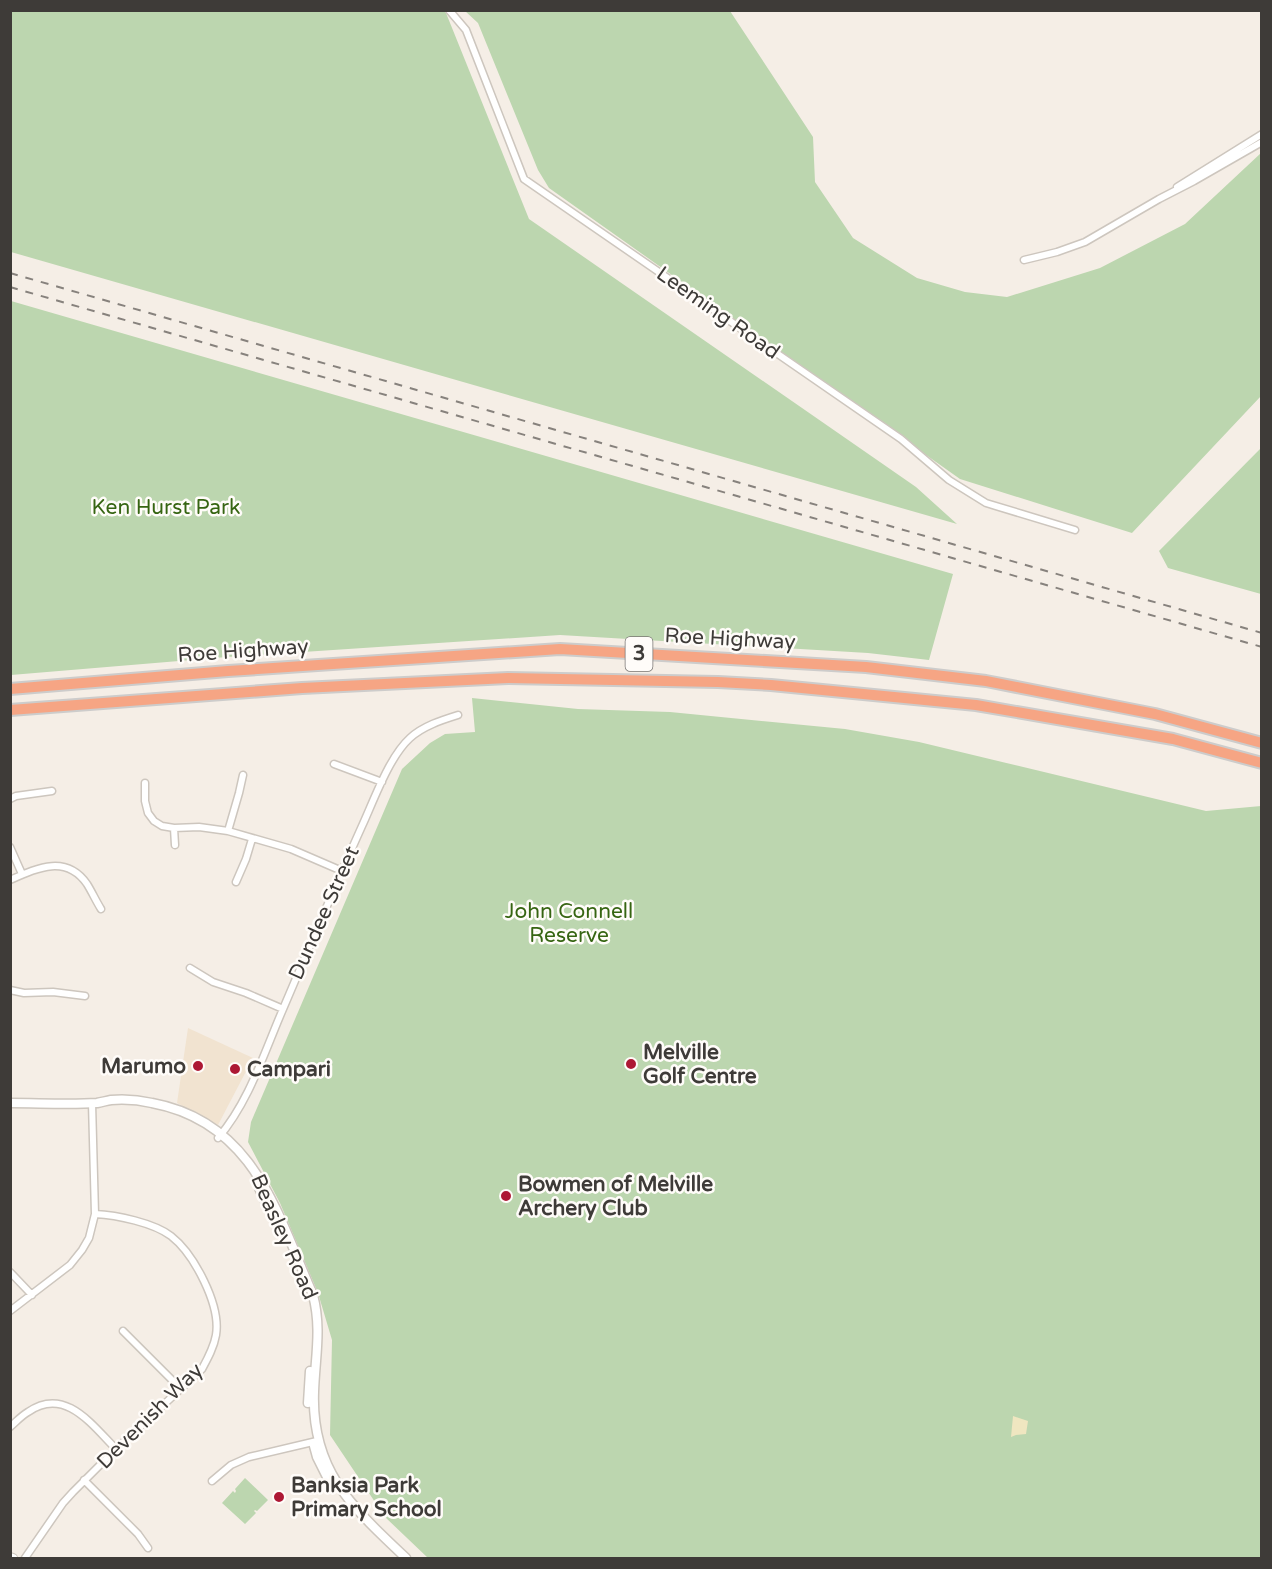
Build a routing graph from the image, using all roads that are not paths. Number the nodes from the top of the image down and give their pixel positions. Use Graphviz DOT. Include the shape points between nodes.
graph roads {
  1 [pos="449,10"];
  2 [pos="1262,134"];
  3 [pos="1262,142"];
  4 [pos="1159,199"];
  5 [pos="1024,260"];
  6 [pos="1075,530"];
  7 [pos="10,689"];
  8 [pos="10,710"];
  9 [pos="459,714"];
  10 [pos="1262,743"];
  11 [pos="1262,763"];
  12 [pos="334,764"];
  13 [pos="243,775"];
  14 [pos="382,782"];
  15 [pos="145,783"];
  16 [pos="52,791"];
  17 [pos="10,799"];
  18 [pos="174,828"];
  19 [pos="228,831"];
  20 [pos="252,838"];
  21 [pos="175,845"];
  22 [pos="10,847"];
  23 [pos="342,871"];
  24 [pos="22,874"];
  25 [pos="10,880"];
  26 [pos="236,882"];
  27 [pos="101,909"];
  28 [pos="190,968"];
  29 [pos="10,990"];
  30 [pos="86,996"];
  31 [pos="283,1009"];
  32 [pos="10,1103"];
  33 [pos="95,1103"];
  34 [pos="220,1136"];
  35 [pos="95,1214"];
  36 [pos="10,1272"];
  37 [pos="32,1295"];
  38 [pos="10,1311"];
  39 [pos="123,1331"];
  40 [pos="181,1389"];
  41 [pos="10,1427"];
  42 [pos="315,1441"];
  43 [pos="116,1449"];
  44 [pos="84,1480"];
  45 [pos="212,1481"];
  46 [pos="148,1548"];
  47 [pos="25,1558"];
  48 [pos="399,1558"];
  49 [pos="406,1558"];
  1 -- 6 [label="street, Leeming Road" via="466,30 524,179 901,439 949,480 986,503"];
  2 -- 4 [label="street"];
  3 -- 4 [label="street"];
  4 -- 5 [label="street" via="1085,242"];
  7 -- 10 [label="highway, Roe Highway / 3" via="560,649 866,667 986,681 1155,714"];
  8 -- 11 [label="highway, Roe Highway / 3" via="302,688 508,678 718,682 976,705 1173,739"];
  9 -- 14 [label="street, Dundee Street" via="410,738 398,751"];
  12 -- 14 [label="street"];
  13 -- 19 [label="street"];
  14 -- 23 [label="street, Dundee Street"];
  15 -- 18 [label="street" via="148,813 154,822"];
  16 -- 17 [label="street"];
  18 -- 19 [label="street" via="199,826"];
  18 -- 21 [label="street"];
  19 -- 20 [label="street"];
  20 -- 23 [label="street" via="291,849"];
  20 -- 26 [label="street"];
  22 -- 24 [label="street"];
  23 -- 31 [label="street, Dundee Street"];
  24 -- 25 [label="street"];
  24 -- 27 [label="street" via="52,865 72,871 86,883"];
  28 -- 31 [label="street" via="213,982"];
  29 -- 30 [label="street"];
  31 -- 34 [label="street, Dundee Street" via="240,1106"];
  32 -- 33 [label="main road, Beasley Road"];
  33 -- 34 [label="main road, Beasley Road" via="151,1108"];
  33 -- 35 [label="street"];
  34 -- 42 [label="main road, Beasley Road" via="261,1191 308,1296 313,1334 309,1420"];
  35 -- 37 [label="street" via="89,1238 76,1259"];
  35 -- 40 [label="street, Devenish Way" via="156,1228 192,1257 214,1308 216,1335 202,1369"];
  36 -- 37 [label="street"];
  37 -- 38 [label="street"];
  39 -- 40 [label="street"];
  40 -- 43 [label="street, Devenish Way"];
  41 -- 43 [label="street" via="39,1406 62,1404 84,1417"];
  42 -- 45 [label="street" via="249,1457 231,1465"];
  42 -- 48 [label="main road, Beasley Road" via="317,1457 342,1501"];
  42 -- 49 [label="main road, Beasley Road" via="346,1497"];
  43 -- 44 [label="street, Devenish Way"];
  44 -- 46 [label="street"];
  44 -- 47 [label="street, Devenish Way"];
}
